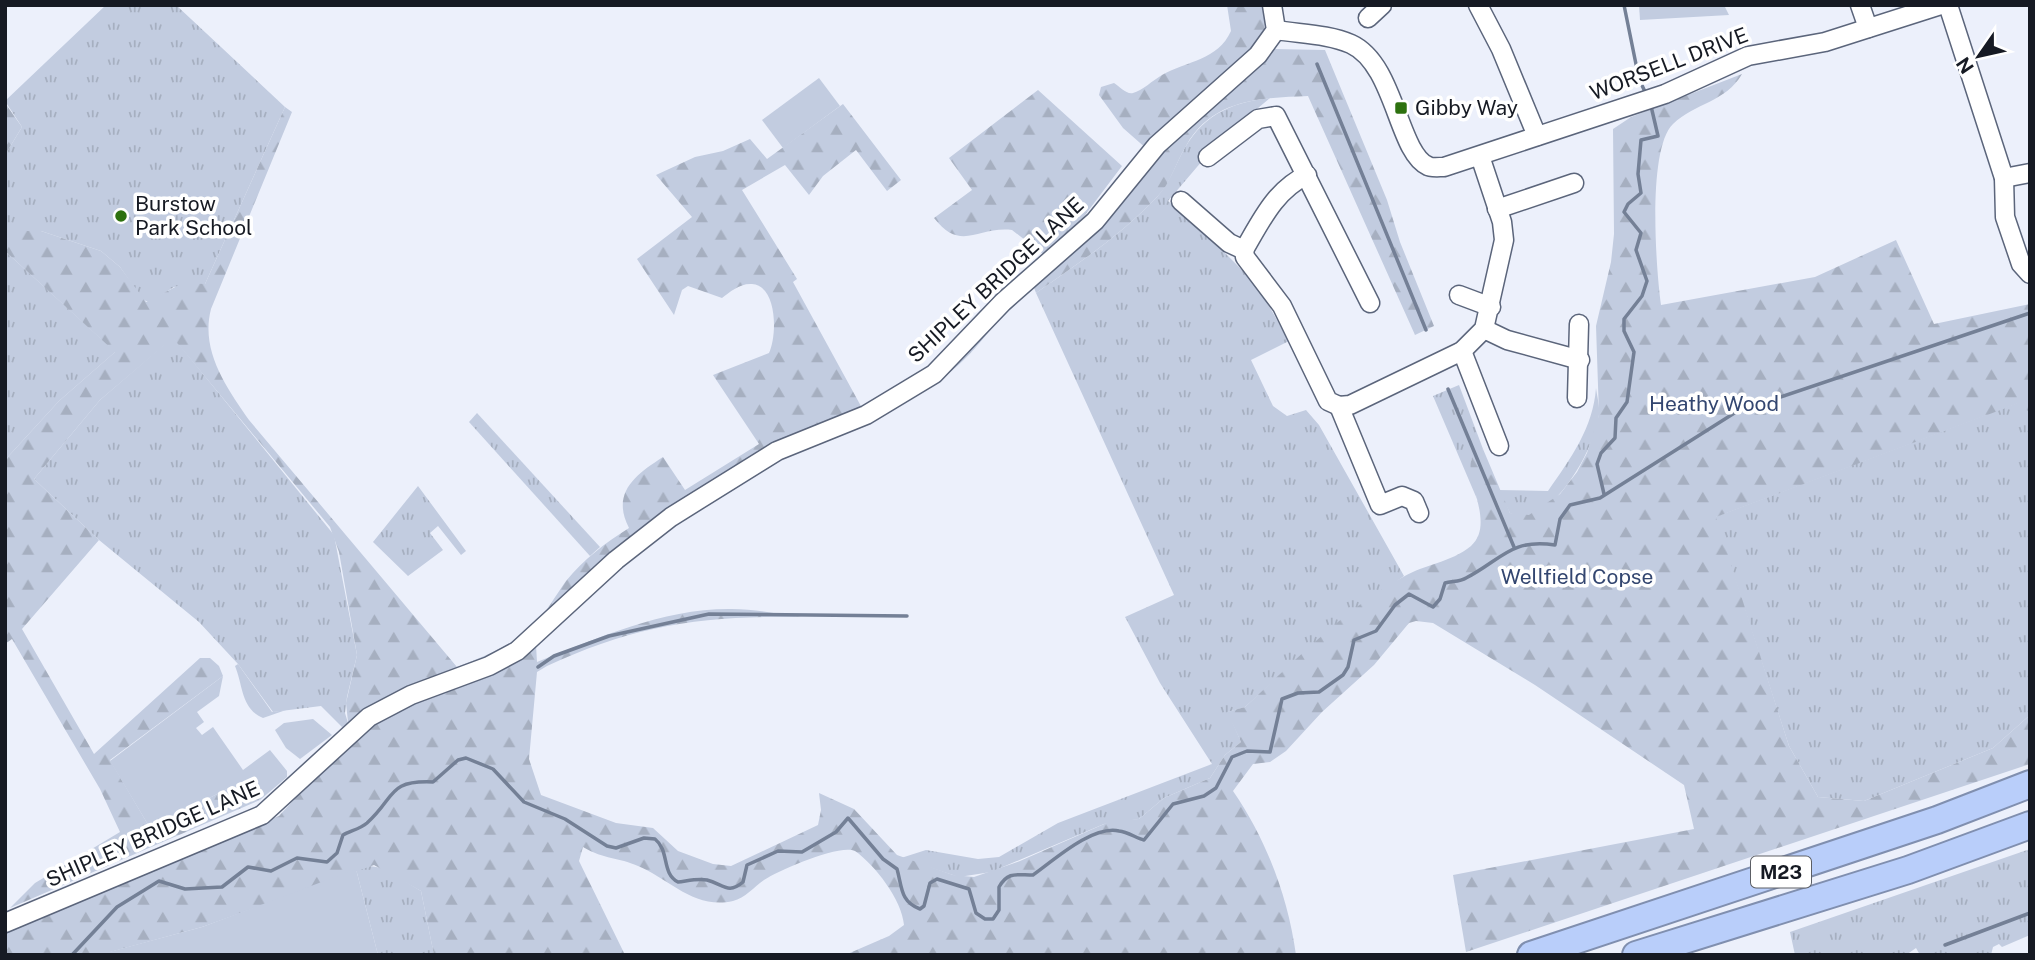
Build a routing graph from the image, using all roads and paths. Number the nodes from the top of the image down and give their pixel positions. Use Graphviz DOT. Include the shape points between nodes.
graph roads {
  1 [pos="1272,5"];
  2 [pos="1382,5"];
  3 [pos="1478,5"];
  4 [pos="1860,5"];
  5 [pos="1941,5"];
  6 [pos="1948,5"];
  7 [pos="1368,18"];
  8 [pos="1868,28"];
  9 [pos="1276,30"];
  10 [pos="1537,136"];
  11 [pos="1480,156"];
  12 [pos="1208,157"];
  13 [pos="2030,173"];
  14 [pos="1307,175"];
  15 [pos="2004,178"];
  16 [pos="1574,183"];
  17 [pos="1181,201"];
  18 [pos="1497,209"];
  19 [pos="1244,250"];
  20 [pos="2030,274"];
  21 [pos="1459,295"];
  22 [pos="1370,303"];
  23 [pos="1491,306"];
  24 [pos="1579,324"];
  25 [pos="1484,330"];
  26 [pos="1462,351"];
  27 [pos="1580,360"];
  28 [pos="1577,398"];
  29 [pos="1339,406"];
  30 [pos="1499,446"];
  31 [pos="1419,513"];
  32 [pos="2030,784"];
  33 [pos="2030,825"];
  34 [pos="5,923"];
  35 [pos="1531,955"];
  36 [pos="1636,955"];
  1 -- 9 [label="street"];
  2 -- 7 [label="street"];
  3 -- 10 [label="street" via="1502,49"];
  4 -- 8 [label="street"];
  5 -- 8 [label="street, WORSELL DRIVE"];
  6 -- 15 [label="street"];
  8 -- 10 [label="street, WORSELL DRIVE" via="1825,42 1748,56 1665,94"];
  9 -- 11 [label="street, WORSELL DRIVE" via="1351,44 1366,55 1395,83 1412,146 1428,166 1444,167"];
  9 -- 34 [label="street, SHIPLEY BRIDGE LANE" via="1258,55 1157,145 1095,221 1010,295 934,374 866,415 777,451 671,517 517,651 369,717 262,815"];
  10 -- 11 [label="street, WORSELL DRIVE"];
  11 -- 18 [label="street"];
  12 -- 14 [label="street" via="1258,119 1276,116"];
  13 -- 15 [label="street"];
  14 -- 19 [label="street" via="1271,203"];
  14 -- 22 [label="street"];
  15 -- 20 [label="street" via="2005,217 2021,264"];
  16 -- 18 [label="street"];
  17 -- 19 [label="street" via="1229,243"];
  18 -- 23 [label="street" via="1504,248"];
  19 -- 29 [label="street" via="1289,318 1328,401"];
  21 -- 23 [label="street"];
  23 -- 25 [label="street"];
  24 -- 27 [label="street"];
  25 -- 26 [label="street"];
  25 -- 27 [label="street"];
  26 -- 29 [label="street" via="1350,405"];
  26 -- 30 [label="street"];
  27 -- 28 [label="street"];
  29 -- 31 [label="street" via="1382,511 1402,496 1414,500"];
  32 -- 35 [label="highway, M23" via="1937,820"];
  33 -- 36 [label="highway, M23" via="1908,870"];
}
